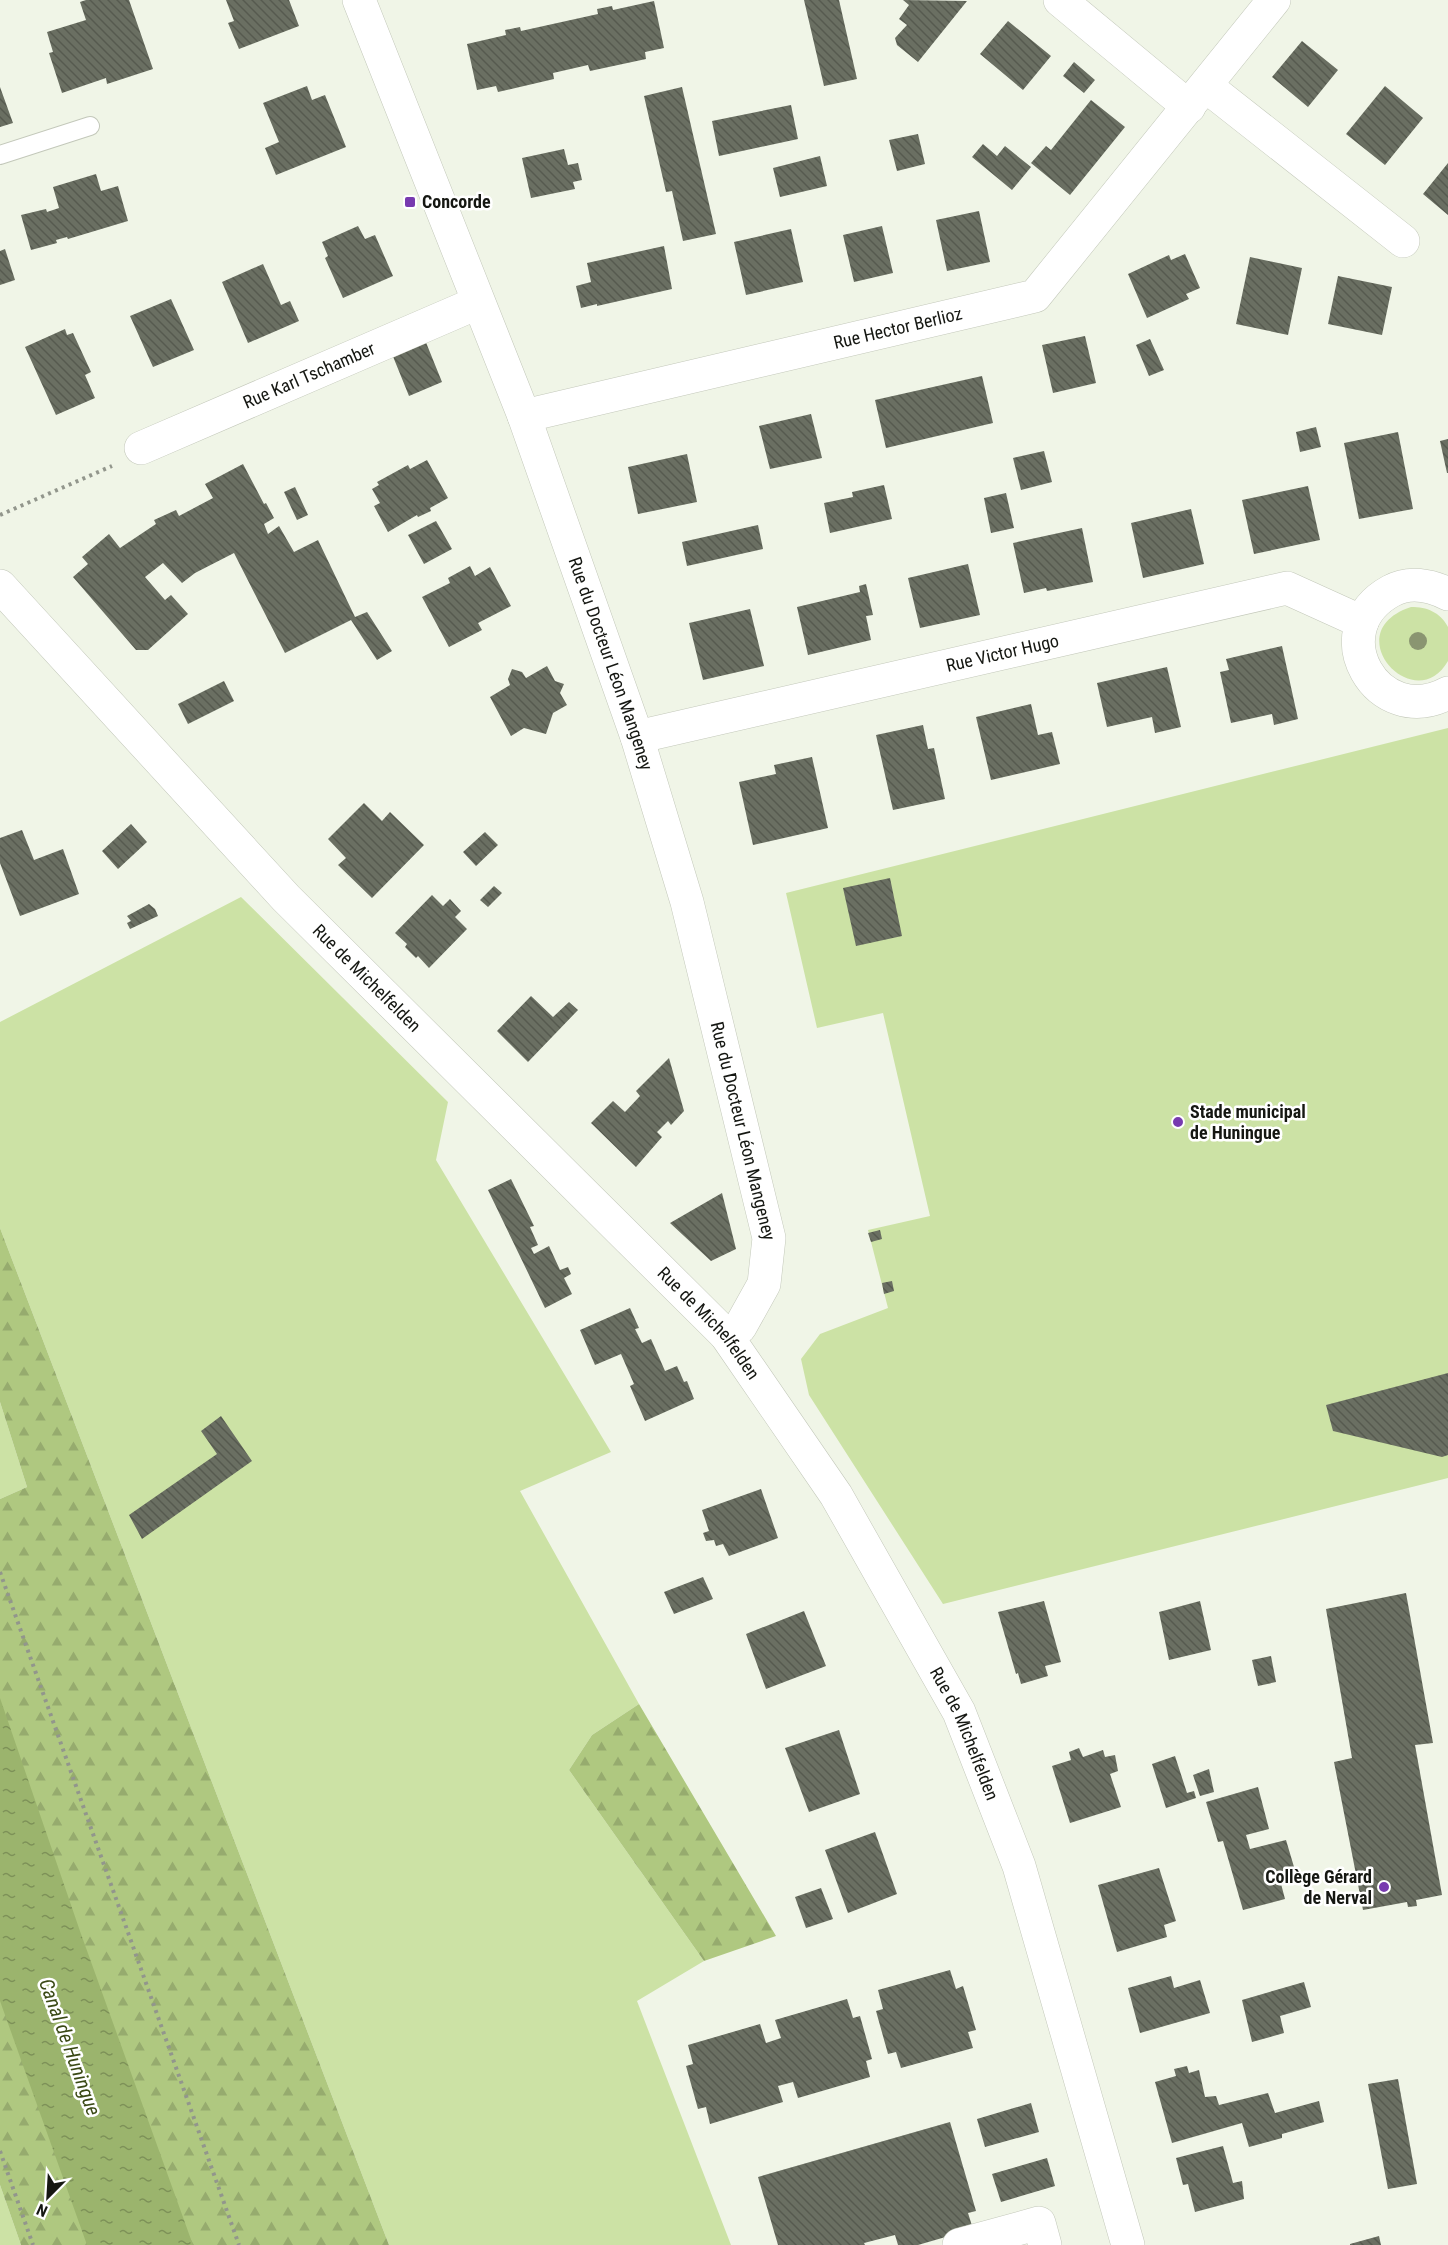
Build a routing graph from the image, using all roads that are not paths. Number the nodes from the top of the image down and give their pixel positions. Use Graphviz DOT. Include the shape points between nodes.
graph roads {
  1 [pos="359,0"];
  2 [pos="1060,0"];
  3 [pos="1274,0"];
  4 [pos="1198,97"];
  5 [pos="90,126"];
  6 [pos="0,155"];
  7 [pos="1403,241"];
  8 [pos="477,303"];
  9 [pos="524,416"];
  10 [pos="141,448"];
  11 [pos="0,586"];
  12 [pos="1448,594"];
  13 [pos="1362,622"];
  14 [pos="1448,693"];
  15 [pos="637,737"];
  16 [pos="726,1335"];
  17 [pos="959,2245"];
  18 [pos="1045,2245"];
  19 [pos="1128,2245"];
  1 -- 8 [label="street, Rue du Docteur Léon Mangeney"];
  2 -- 4 [label="street"];
  3 -- 4 [label="street, Rue Hector Berlioz"];
  4 -- 7 [label="street"];
  4 -- 9 [label="street, Rue Hector Berlioz" via="1035,296"];
  5 -- 6 [label="lane"];
  8 -- 9 [label="street, Rue du Docteur Léon Mangeney"];
  8 -- 10 [label="street, Rue Karl Tschamber"];
  9 -- 15 [label="street, Rue du Docteur Léon Mangeney"];
  11 -- 16 [label="street, Rue de Michelfelden" via="286,898"];
  12 -- 13 [label="street" via="1416,584 1397,588 1380,597"];
  13 -- 14 [label="street" via="1358,650 1364,669 1376,685 1407,701 1431,700"];
  13 -- 15 [label="street, Rue Victor Hugo" via="1287,588"];
  15 -- 16 [label="street, Rue du Docteur Léon Mangeney" via="687,902 769,1238 764,1284 740,1327"];
  16 -- 19 [label="street, Rue de Michelfelden" via="836,1496 959,1712 1019,1866"];
  17 -- 18 [label="street" via="1039,2223"];
}
